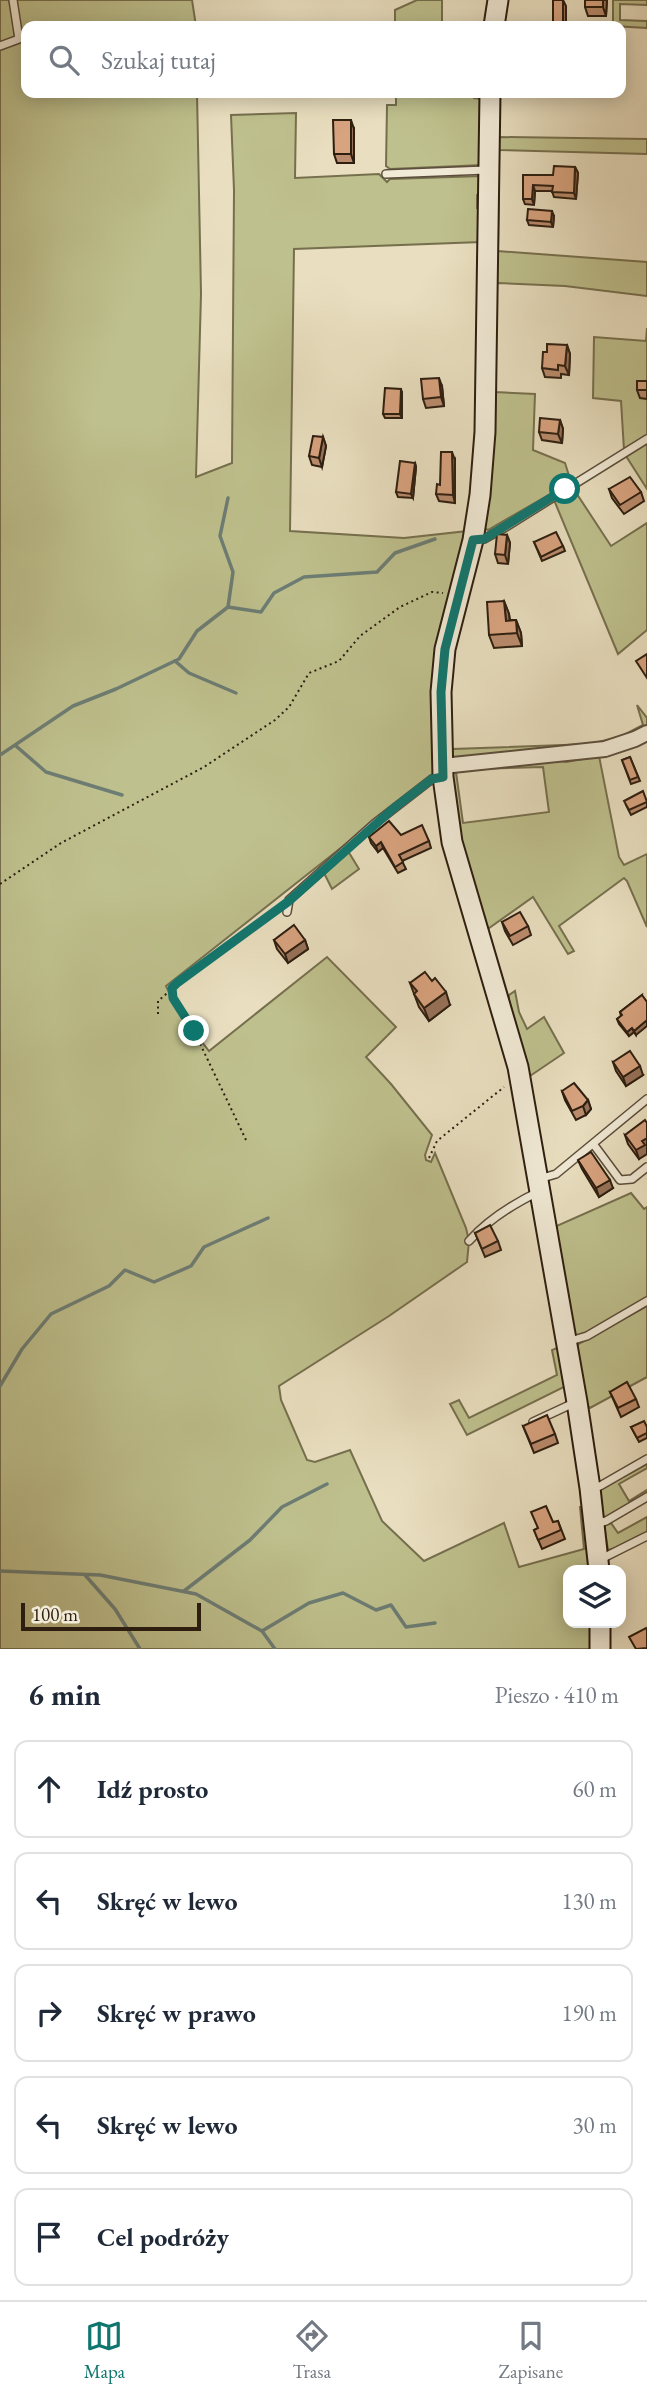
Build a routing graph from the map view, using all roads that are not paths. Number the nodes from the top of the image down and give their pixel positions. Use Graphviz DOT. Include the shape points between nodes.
graph roads {
  1 [pos="13,0"];
  2 [pos="498,0"];
  3 [pos="495,21"];
  4 [pos="0,46"];
  5 [pos="490,98"];
  6 [pos="488,170"];
  7 [pos="386,174"];
  8 [pos="647,439"];
  9 [pos="473,540"];
  10 [pos="647,733"];
  11 [pos="443,771"];
  12 [pos="287,912"];
  13 [pos="647,1099"];
  14 [pos="594,1145"];
  15 [pos="647,1167"];
  16 [pos="540,1185"];
  17 [pos="469,1241"];
  18 [pos="647,1301"];
  19 [pos="566,1342"];
  20 [pos="576,1402"];
  21 [pos="527,1424"];
  22 [pos="647,1459"];
  23 [pos="590,1488"];
  24 [pos="647,1497"];
  25 [pos="593,1525"];
  26 [pos="647,1536"];
  27 [pos="598,1565"];
  28 [pos="600,1628"];
  29 [pos="600,1649"];
  1 -- 4 [label="lane" via="19,39"];
  2 -- 3 [label="street"];
  5 -- 6 [label="street"];
  6 -- 7 [label="lane"];
  6 -- 9 [label="street" via="485,432"];
  8 -- 9 [label="lane" via="503,528"];
  9 -- 11 [label="street" via="445,649"];
  10 -- 11 [label="street" via="605,749"];
  11 -- 12 [label="lane" via="384,816 289,901"];
  11 -- 16 [label="street" via="452,842 519,1076"];
  13 -- 14 [label="lane"];
  14 -- 15 [label="lane" via="620,1180 632,1179"];
  14 -- 16 [label="lane"];
  16 -- 17 [label="lane"];
  16 -- 19 [label="street"];
  18 -- 19 [label="lane" via="587,1336"];
  19 -- 20 [label="street"];
  20 -- 21 [label="lane"];
  20 -- 23 [label="street"];
  22 -- 23 [label="lane"];
  23 -- 25 [label="street"];
  24 -- 25 [label="lane"];
  25 -- 27 [label="street"];
  26 -- 27 [label="lane"];
  28 -- 29 [label="street"];
}
